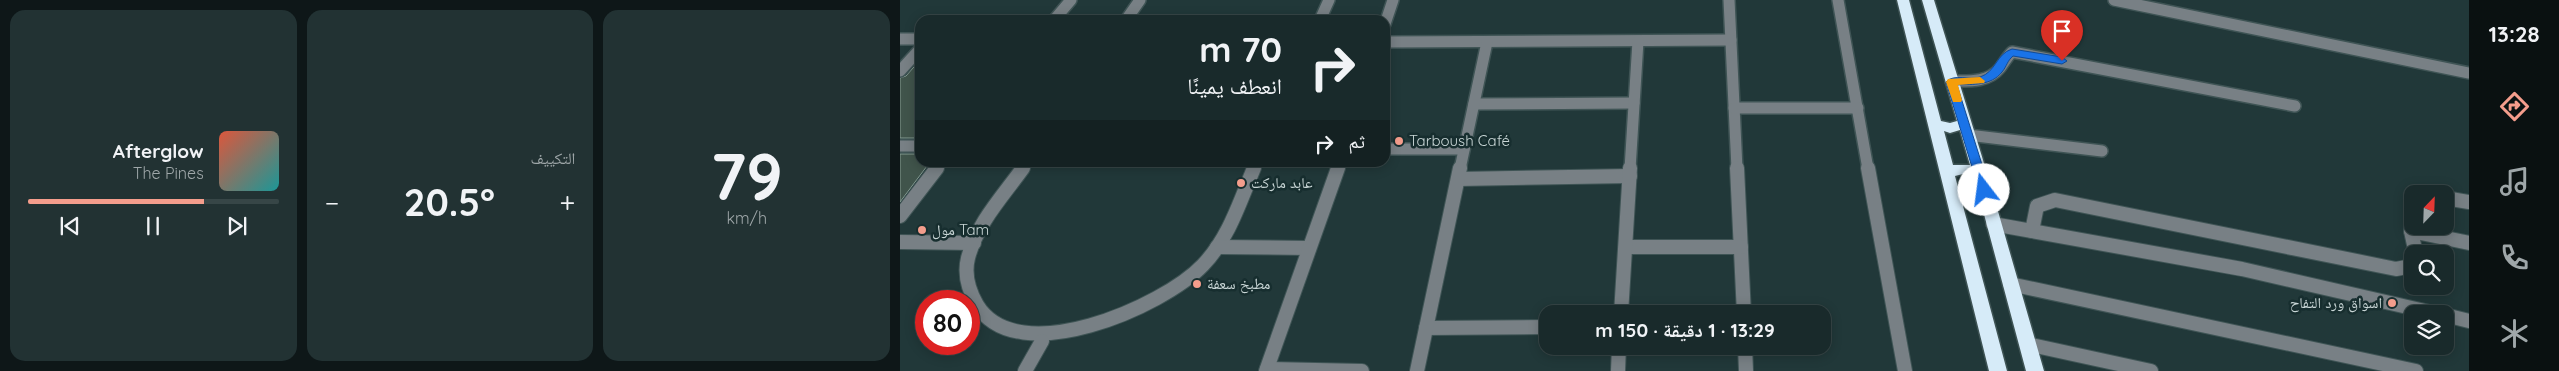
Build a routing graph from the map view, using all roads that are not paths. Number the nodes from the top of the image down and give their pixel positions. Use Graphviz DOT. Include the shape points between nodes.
graph roads {
  1 [pos="1071,0"];
  2 [pos="1140,0"];
  3 [pos="1329,0"];
  4 [pos="1393,0"];
  5 [pos="1729,0"];
  6 [pos="1838,0"];
  7 [pos="1903,0"];
  8 [pos="1928,0"];
  9 [pos="2114,0"];
  10 [pos="1058,15"];
  11 [pos="1130,15"];
  12 [pos="1322,15"];
  13 [pos="1388,15"];
  14 [pos="900,39"];
  15 [pos="915,39"];
  16 [pos="1731,40"];
  17 [pos="1638,41"];
  18 [pos="1390,42"];
  19 [pos="1487,42"];
  20 [pos="915,54"];
  21 [pos="900,71"];
  22 [pos="2469,73"];
  23 [pos="1951,82"];
  24 [pos="1634,103"];
  25 [pos="1474,104"];
  26 [pos="2295,106"];
  27 [pos="1734,108"];
  28 [pos="1858,108"];
  29 [pos="1934,124"];
  30 [pos="1966,130"];
  31 [pos="900,146"];
  32 [pos="915,146"];
  33 [pos="1390,149"];
  34 [pos="1464,149"];
  35 [pos="2102,152"];
  36 [pos="938,167"];
  37 [pos="1024,167"];
  38 [pos="1254,167"];
  39 [pos="1338,167"];
  40 [pos="1947,172"];
  41 [pos="1980,173"];
  42 [pos="1630,176"];
  43 [pos="1458,179"];
  44 [pos="2454,200"];
  45 [pos="2469,202"];
  46 [pos="900,216"];
  47 [pos="1993,224"];
  48 [pos="2032,231"];
  49 [pos="2430,235"];
  50 [pos="900,242"];
  51 [pos="974,243"];
  52 [pos="2469,243"];
  53 [pos="1217,247"];
  54 [pos="1626,247"];
  55 [pos="1741,247"];
  56 [pos="1310,248"];
  57 [pos="2404,268"];
  58 [pos="2010,284"];
  59 [pos="1622,305"];
  60 [pos="1744,305"];
  61 [pos="2404,306"];
  62 [pos="2454,317"];
  63 [pos="2469,320"];
  64 [pos="1539,327"];
  65 [pos="1426,328"];
  66 [pos="1042,341"];
  67 [pos="2027,344"];
  68 [pos="1619,355"];
  69 [pos="1745,355"];
  70 [pos="1266,370"];
  71 [pos="1025,371"];
  72 [pos="1362,371"];
  73 [pos="1416,371"];
  74 [pos="1618,371"];
  75 [pos="1746,371"];
  76 [pos="1905,371"];
  77 [pos="1998,371"];
  78 [pos="2035,371"];
  79 [pos="2151,371"];
  80 [pos="2416,371"];
  1 -- 10 [label="street"];
  2 -- 11 [label="street"];
  3 -- 12 [label="street"];
  4 -- 13 [label="street"];
  5 -- 16 [label="street"];
  6 -- 28 [label="street"];
  7 -- 29 [label="highway"];
  8 -- 23 [label="highway"];
  9 -- 22 [label="street"];
  14 -- 15 [label="street"];
  16 -- 17 [label="street"];
  16 -- 27 [label="street"];
  17 -- 19 [label="street"];
  17 -- 24 [label="street"];
  18 -- 19 [label="street"];
  19 -- 25 [label="street"];
  20 -- 21 [label="street"];
  23 -- 26 [label="street" via="1982,81 1998,70 2004,58 2012,52"];
  23 -- 30 [label="highway"];
  24 -- 25 [label="street"];
  24 -- 42 [label="street"];
  25 -- 34 [label="street"];
  27 -- 28 [label="street"];
  27 -- 55 [label="street"];
  28 -- 76 [label="street"];
  29 -- 30 [label="highway"];
  29 -- 40 [label="highway"];
  30 -- 35 [label="street"];
  30 -- 41 [label="highway"];
  31 -- 32 [label="street"];
  33 -- 34 [label="street"];
  34 -- 43 [label="street"];
  36 -- 46 [label="street"];
  37 -- 51 [label="street"];
  38 -- 53 [label="street"];
  39 -- 56 [label="street"];
  40 -- 41 [label="highway" via="1962,169"];
  40 -- 77 [label="highway"];
  41 -- 47 [label="highway"];
  42 -- 43 [label="street"];
  42 -- 54 [label="street"];
  43 -- 65 [label="street"];
  44 -- 45 [label="street"];
  47 -- 48 [label="street"];
  47 -- 58 [label="highway"];
  48 -- 57 [label="street" via="2037,206 2055,200 2396,269"];
  48 -- 61 [label="street" via="2242,269"];
  49 -- 52 [label="street"];
  50 -- 51 [label="street"];
  51 -- 66 [label="street" via="966,280 972,299 987,319 1006,331"];
  53 -- 56 [label="street"];
  53 -- 66 [label="street" via="1184,281 1124,317 1078,334"];
  54 -- 55 [label="street"];
  54 -- 59 [label="street"];
  55 -- 60 [label="street"];
  56 -- 70 [label="street"];
  58 -- 67 [label="highway"];
  58 -- 80 [label="street"];
  62 -- 63 [label="street"];
  64 -- 65 [label="street"];
  65 -- 73 [label="street"];
  66 -- 71 [label="street"];
  67 -- 78 [label="highway"];
  67 -- 79 [label="street"];
  68 -- 74 [label="street"];
  69 -- 75 [label="street"];
  70 -- 72 [label="street"];
}
